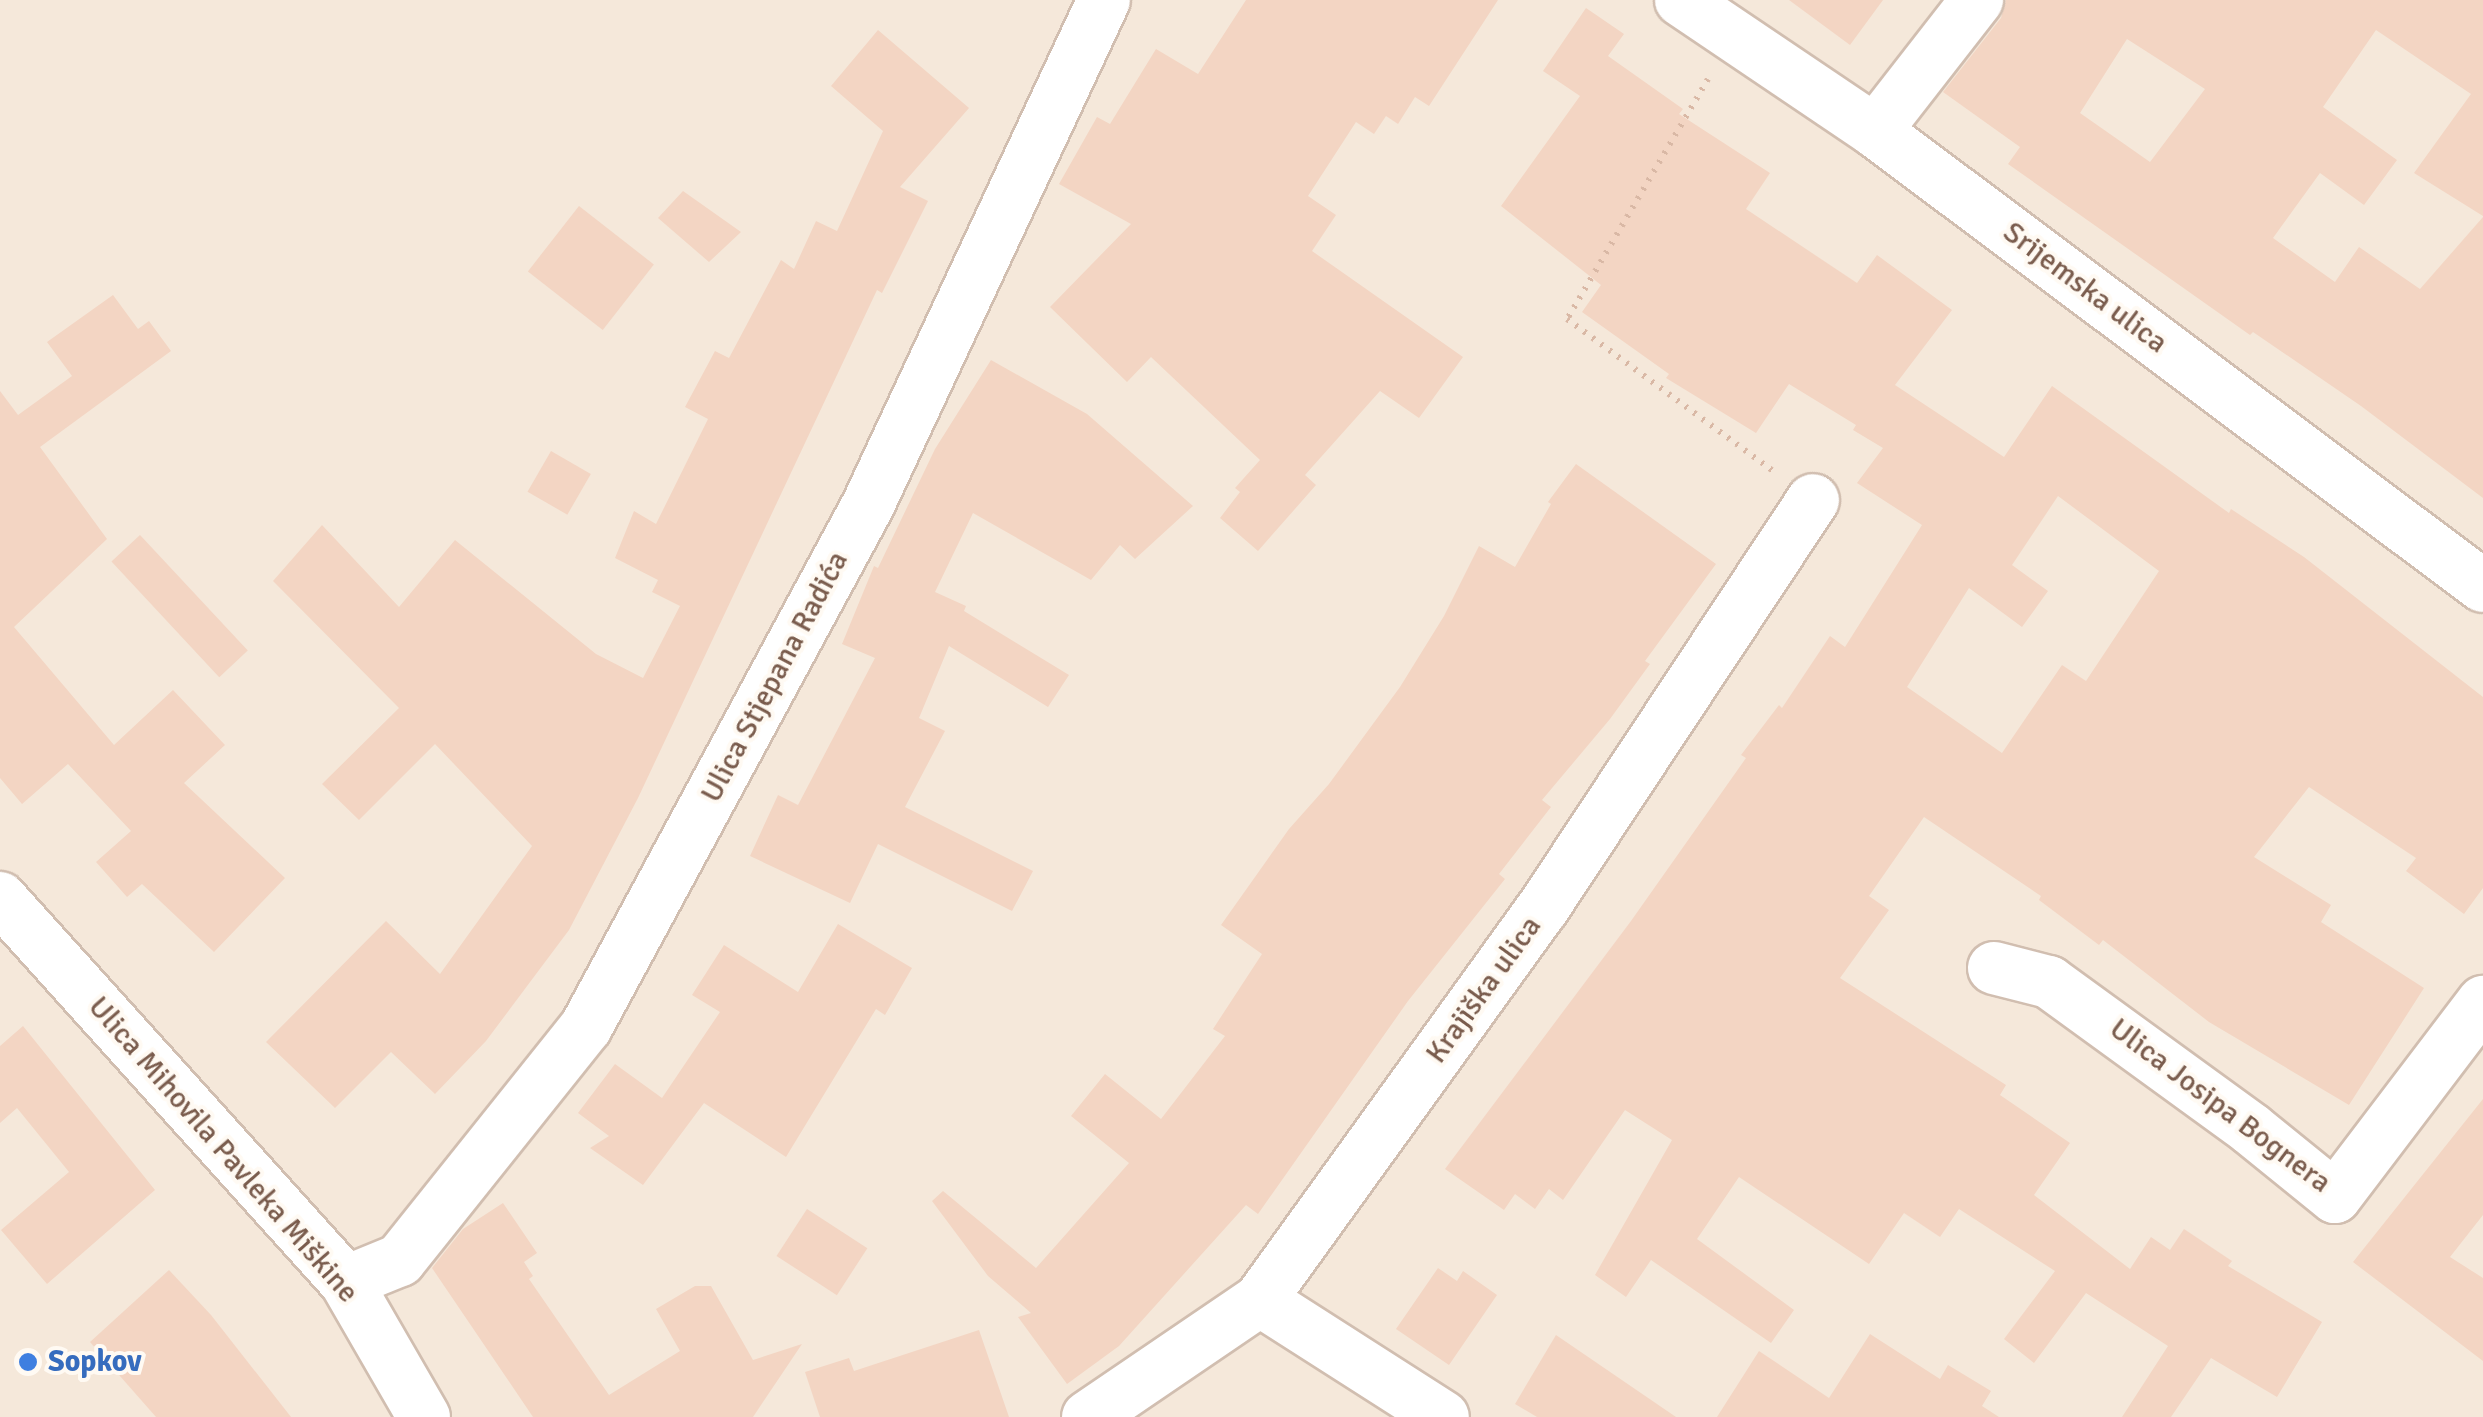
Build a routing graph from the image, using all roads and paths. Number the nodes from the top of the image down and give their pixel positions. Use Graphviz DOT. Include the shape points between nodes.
graph roads {
  1 [pos="1104,0"];
  2 [pos="1681,0"];
  3 [pos="1976,0"];
  4 [pos="1734,35"];
  5 [pos="1875,132"];
  6 [pos="1812,500"];
  7 [pos="2483,586"];
  8 [pos="0,898"];
  9 [pos="1994,968"];
  10 [pos="2483,1002"];
  11 [pos="346,1282"];
  12 [pos="1260,1300"];
  13 [pos="424,1417"];
  14 [pos="1088,1417"];
  15 [pos="1443,1417"];
  1 -- 11 [label="street, Ulica Stjepana Radića" via="868,506 586,1027 400,1260"];
  2 -- 4 [label="street, Srijemska ulica"];
  3 -- 5 [label="street"];
  4 -- 5 [label="street, Srijemska ulica"];
  4 -- 6 [label="path" via="1567,319"];
  5 -- 7 [label="street, Srijemska ulica"];
  6 -- 12 [label="street, Krajiška ulica" via="1543,908"];
  8 -- 11 [label="street, Ulica Mihovila Pavleka Miškine"];
  9 -- 10 [label="street, Ulica Josipa Bognera" via="2049,982 2335,1197"];
  11 -- 13 [label="street, Ulica Mihovila Pavleka Miškine"];
  12 -- 14 [label="street, Krajiška ulica"];
  12 -- 15 [label="street"];
}
